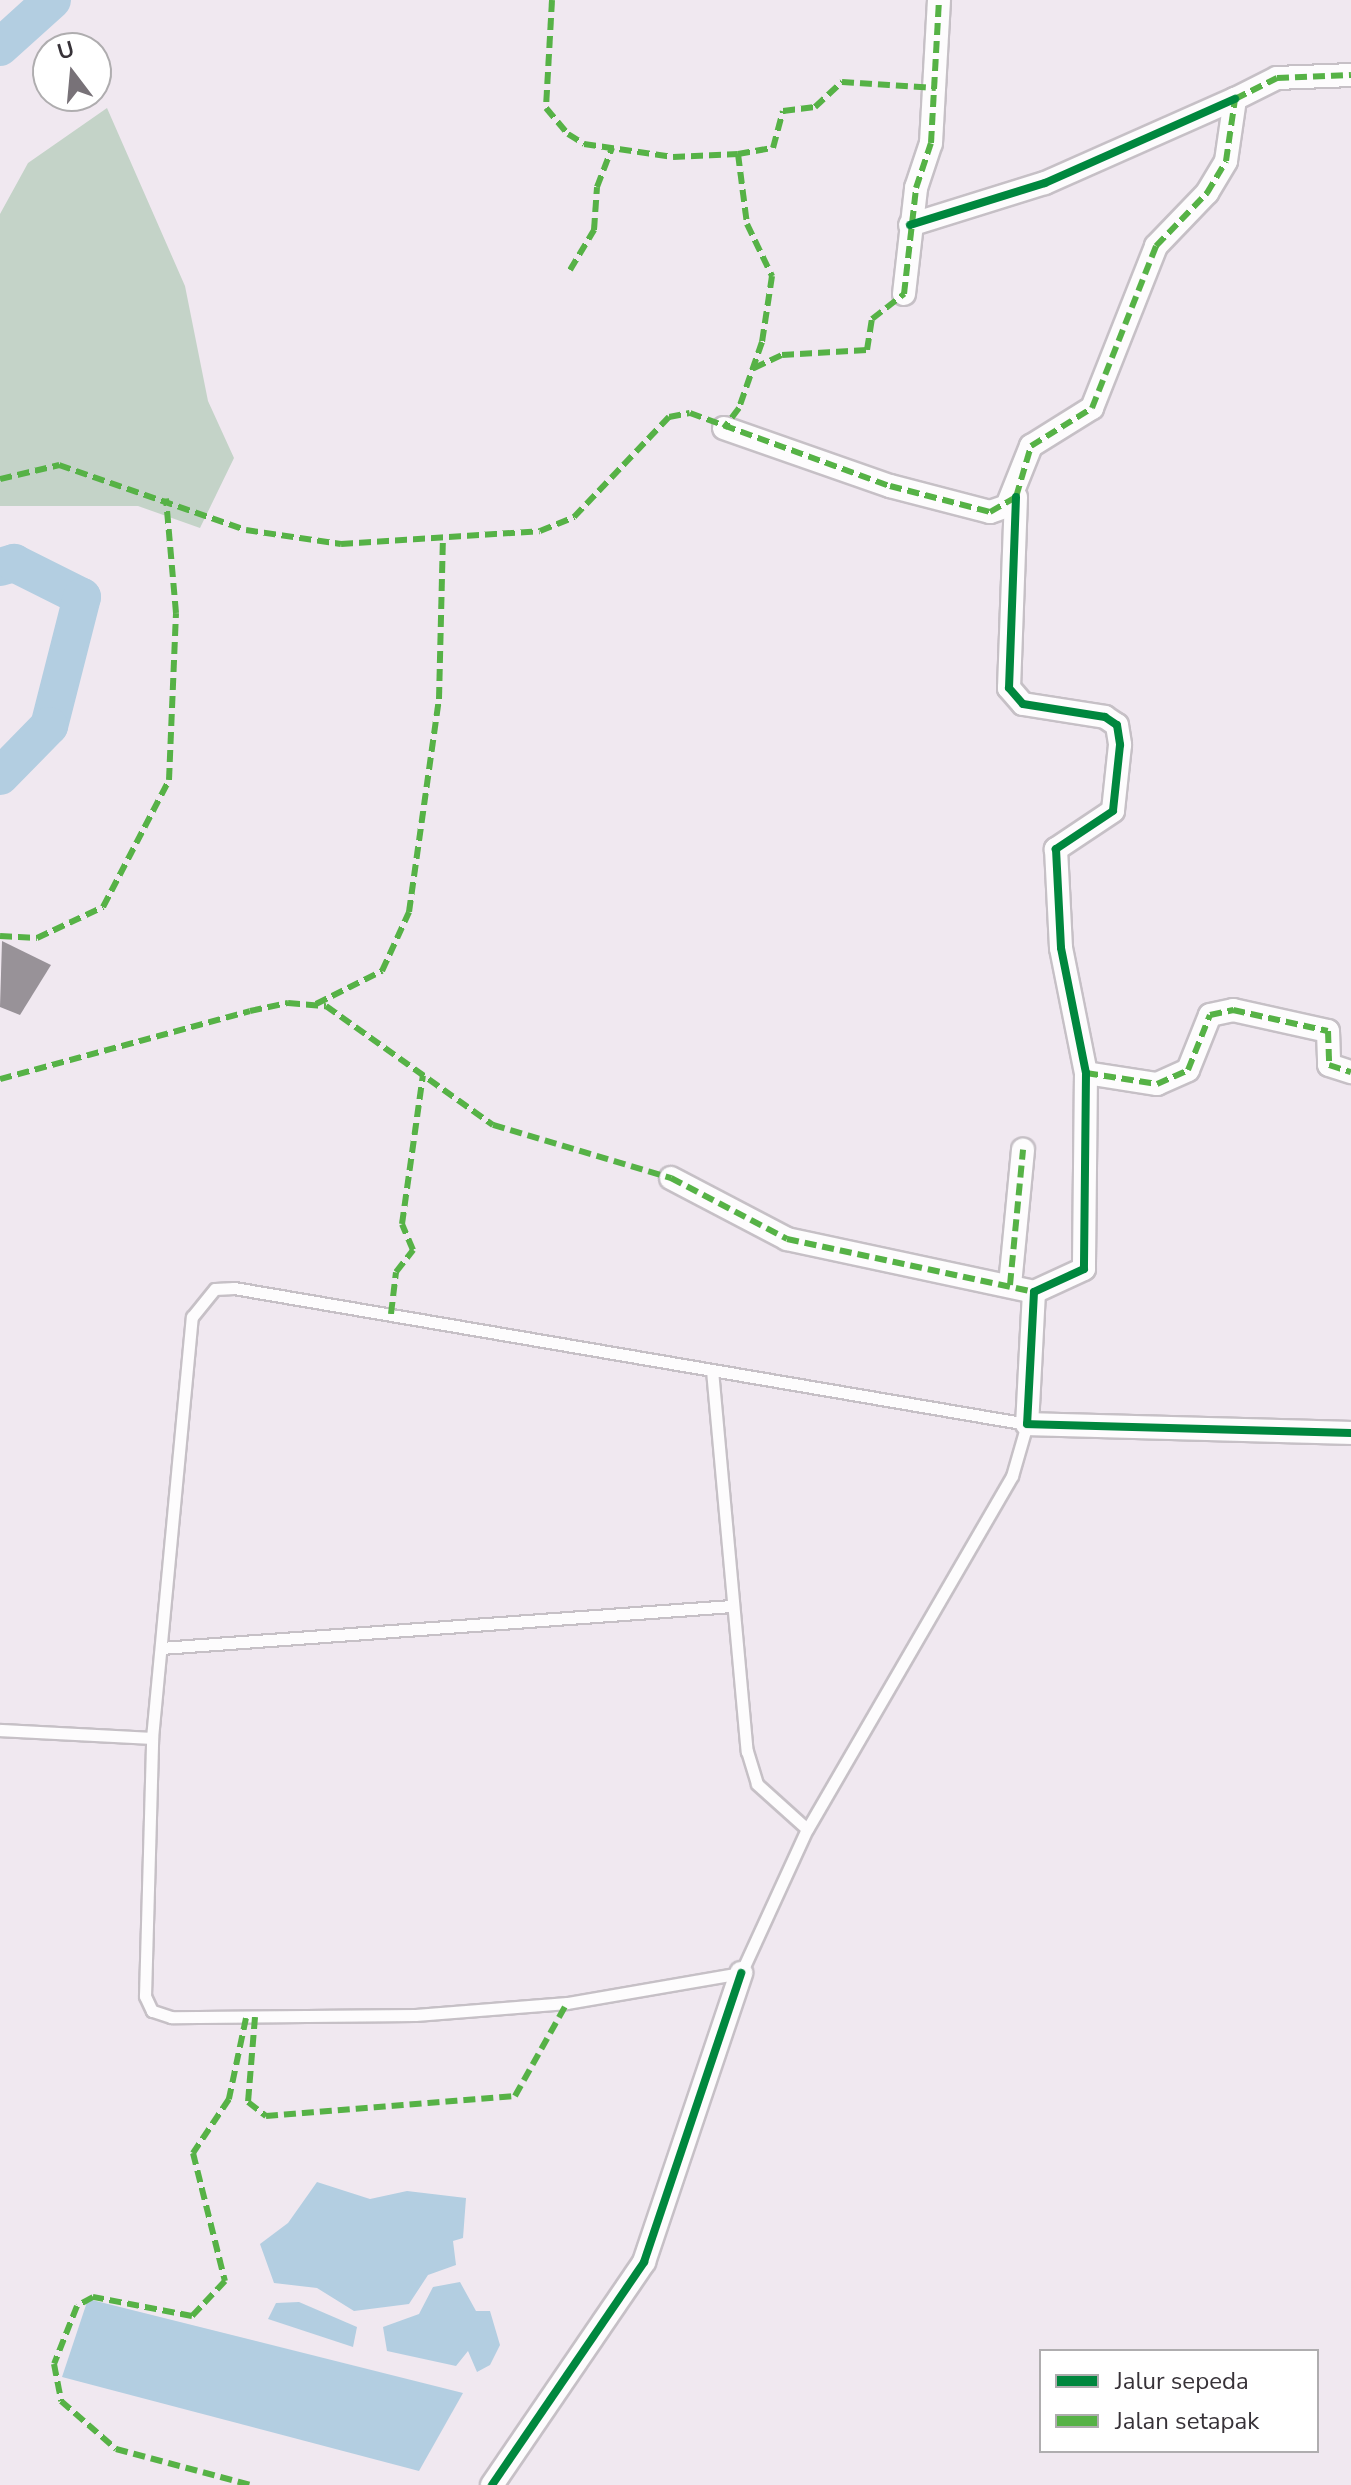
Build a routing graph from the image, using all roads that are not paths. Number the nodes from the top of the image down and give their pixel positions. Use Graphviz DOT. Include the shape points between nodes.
graph roads {
  1 [pos="939,0"];
  2 [pos="1351,75"];
  3 [pos="1235,99"];
  4 [pos="910,225"];
  5 [pos="904,294"];
  6 [pos="724,428"];
  7 [pos="1016,497"];
  8 [pos="1351,1072"];
  9 [pos="1086,1073"];
  10 [pos="1023,1150"];
  11 [pos="671,1178"];
  12 [pos="1010,1285"];
  13 [pos="1034,1292"];
  14 [pos="712,1370"];
  15 [pos="1027,1424"];
  16 [pos="1351,1433"];
  17 [pos="731,1606"];
  18 [pos="161,1648"];
  19 [pos="0,1730"];
  20 [pos="152,1738"];
  21 [pos="807,1829"];
  22 [pos="741,1973"];
  23 [pos="492,2485"];
  1 -- 4 [label="street" via="931,143"];
  2 -- 3 [label="street" via="1277,78"];
  3 -- 4 [label="street" via="1045,183"];
  3 -- 7 [label="street" via="1226,161 1207,193 1156,246 1112,372 1092,408 1031,446"];
  4 -- 5 [label="street"];
  6 -- 7 [label="street" via="990,512"];
  7 -- 9 [label="street" via="1009,688 1023,704 1105,717 1118,735 1113,811 1056,849 1061,948"];
  8 -- 9 [label="street" via="1329,1065 1328,1031 1233,1010 1210,1015 1188,1070 1157,1084"];
  9 -- 13 [label="street" via="1084,1269"];
  10 -- 12 [label="street"];
  11 -- 12 [label="street" via="787,1239 849,1258"];
  12 -- 13 [label="street"];
  13 -- 15 [label="street"];
  14 -- 15 [label="lane"];
  14 -- 17 [label="lane"];
  14 -- 18 [label="lane" via="215,1289 192,1317"];
  15 -- 16 [label="street"];
  15 -- 21 [label="lane" via="1012,1476"];
  17 -- 18 [label="lane"];
  17 -- 21 [label="lane" via="757,1784"];
  18 -- 20 [label="lane"];
  19 -- 20 [label="lane"];
  20 -- 22 [label="lane" via="145,1996 152,2011 171,2017 415,2015 567,2003"];
  21 -- 22 [label="lane"];
  22 -- 23 [label="street" via="644,2262"];
}
